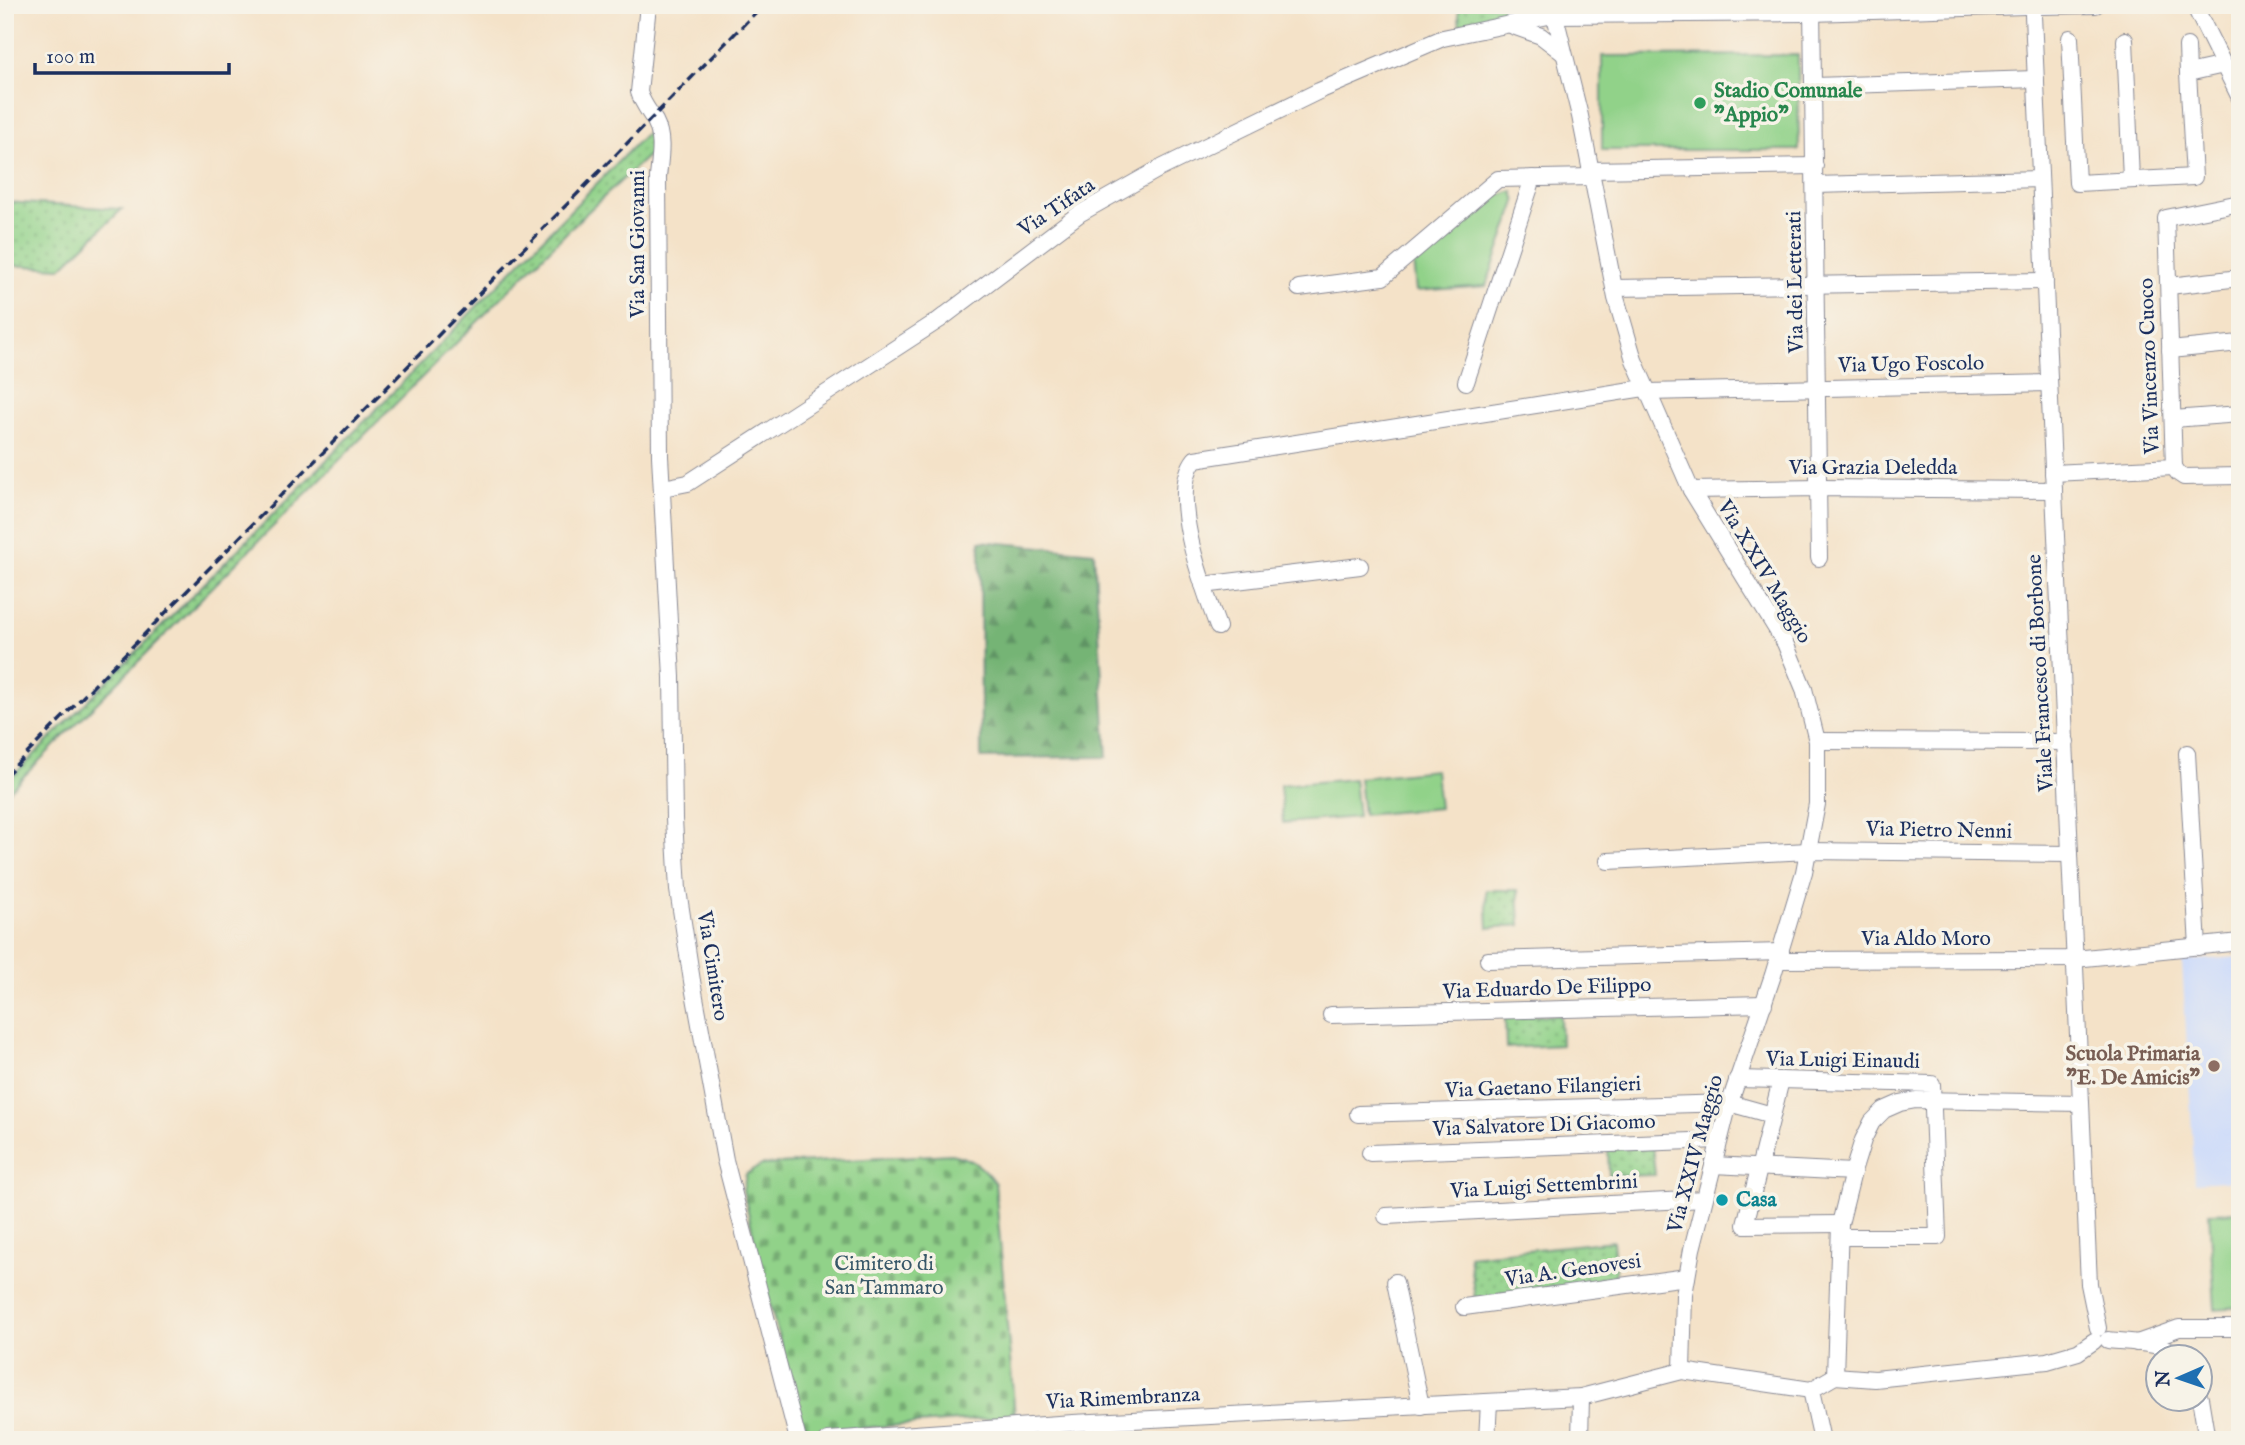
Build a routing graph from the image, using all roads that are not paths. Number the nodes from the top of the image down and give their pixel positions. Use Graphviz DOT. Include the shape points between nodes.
graph roads {
  1 [pos="648,5"];
  2 [pos="2096,5"];
  3 [pos="2193,5"];
  4 [pos="2033,7"];
  5 [pos="1812,9"];
  6 [pos="1553,10"];
  7 [pos="1507,25"];
  8 [pos="2070,38"];
  9 [pos="2125,40"];
  10 [pos="2187,46"];
  11 [pos="1564,54"];
  12 [pos="2224,65"];
  13 [pos="2188,73"];
  14 [pos="2036,79"];
  15 [pos="1814,86"];
  16 [pos="2240,98"];
  17 [pos="1815,166"];
  18 [pos="1591,174"];
  19 [pos="1533,178"];
  20 [pos="2040,179"];
  21 [pos="2131,180"];
  22 [pos="1815,185"];
  23 [pos="2240,203"];
  24 [pos="2240,278"];
  25 [pos="2045,281"];
  26 [pos="1817,285"];
  27 [pos="2169,286"];
  28 [pos="1299,288"];
  29 [pos="1614,288"];
  30 [pos="2240,343"];
  31 [pos="2170,349"];
  32 [pos="1466,383"];
  33 [pos="2049,383"];
  34 [pos="1818,388"];
  35 [pos="1646,390"];
  36 [pos="2240,414"];
  37 [pos="2173,419"];
  38 [pos="2174,467"];
  39 [pos="2053,473"];
  40 [pos="2240,476"];
  41 [pos="663,488"];
  42 [pos="1820,488"];
  43 [pos="1691,490"];
  44 [pos="2054,490"];
  45 [pos="1819,558"];
  46 [pos="1360,566"];
  47 [pos="1203,585"];
  48 [pos="1218,627"];
  49 [pos="1817,741"];
  50 [pos="2066,742"];
  51 [pos="2187,753"];
  52 [pos="1808,850"];
  53 [pos="2070,853"];
  54 [pos="1608,861"];
  55 [pos="2240,942"];
  56 [pos="2197,947"];
  57 [pos="1779,956"];
  58 [pos="2075,959"];
  59 [pos="1488,960"];
  60 [pos="1764,1004"];
  61 [pos="1331,1016"];
  62 [pos="1737,1079"];
  63 [pos="1781,1080"];
  64 [pos="1932,1100"];
  65 [pos="1729,1103"];
  66 [pos="2081,1103"];
  67 [pos="1358,1114"];
  68 [pos="1772,1115"];
  69 [pos="1719,1140"];
  70 [pos="1370,1153"];
  71 [pos="1713,1165"];
  72 [pos="1759,1167"];
  73 [pos="1853,1172"];
  74 [pos="1704,1199"];
  75 [pos="1386,1216"];
  76 [pos="1840,1230"];
  77 [pos="1687,1278"];
  78 [pos="1395,1282"];
  79 [pos="1464,1307"];
  80 [pos="2240,1328"];
  81 [pos="2100,1336"];
  82 [pos="2137,1343"];
  83 [pos="2152,1344"];
  84 [pos="1682,1371"];
  85 [pos="1835,1376"];
  86 [pos="1811,1390"];
  87 [pos="1581,1397"];
  88 [pos="1489,1402"];
  89 [pos="1421,1406"];
  90 [pos="2203,1414"];
  91 [pos="798,1440"];
  92 [pos="828,1440"];
  93 [pos="1487,1440"];
  94 [pos="1580,1440"];
  95 [pos="1822,1440"];
  96 [pos="2207,1440"];
  1 -- 41 [label="street, Via San Giovanni" via="639,92 660,136"];
  2 -- 4 [label="street, Via Tifata"];
  3 -- 12 [label="street"];
  4 -- 5 [label="street, Via Tifata"];
  4 -- 14 [label="street, Viale Francesco di Borbone"];
  5 -- 6 [label="street, Via Tifata"];
  5 -- 15 [label="street, Via dei Letterati"];
  6 -- 7 [label="street, Via Tifata"];
  6 -- 11 [label="street, Via XXIV Maggio"];
  7 -- 11 [label="street, Via Tifata" via="1541,36"];
  7 -- 41 [label="street, Via Tifata" via="1443,38 1319,91 1157,170 1079,214 939,320 688,483"];
  8 -- 21 [label="street" via="2077,183"];
  9 -- 21 [label="street"];
  10 -- 13 [label="street"];
  11 -- 18 [label="street, Via XXIV Maggio"];
  12 -- 13 [label="street"];
  12 -- 16 [label="street"];
  13 -- 21 [label="street" via="2194,177"];
  14 -- 15 [label="street"];
  14 -- 20 [label="street, Viale Francesco di Borbone"];
  15 -- 17 [label="street, Via dei Letterati"];
  17 -- 18 [label="street"];
  17 -- 22 [label="street, Via dei Letterati"];
  18 -- 19 [label="street"];
  18 -- 29 [label="street, Via XXIV Maggio"];
  19 -- 28 [label="street" via="1498,179 1383,277"];
  19 -- 32 [label="street"];
  20 -- 22 [label="street"];
  20 -- 25 [label="street, Viale Francesco di Borbone"];
  22 -- 26 [label="street, Via dei Letterati"];
  23 -- 27 [label="street, Via Vincenzo Cuoco" via="2166,218"];
  24 -- 27 [label="street"];
  25 -- 26 [label="street"];
  25 -- 33 [label="street, Viale Francesco di Borbone"];
  26 -- 29 [label="street"];
  26 -- 34 [label="street, Via dei Letterati"];
  27 -- 31 [label="street, Via Vincenzo Cuoco"];
  29 -- 35 [label="street, Via XXIV Maggio"];
  30 -- 31 [label="street"];
  31 -- 37 [label="street, Via Vincenzo Cuoco"];
  33 -- 34 [label="street, Via Ugo Foscolo"];
  33 -- 39 [label="street, Viale Francesco di Borbone"];
  34 -- 35 [label="street, Via Ugo Foscolo"];
  34 -- 42 [label="street, Via dei Letterati"];
  35 -- 43 [label="street, Via XXIV Maggio"];
  35 -- 47 [label="street, Via Ugo Foscolo" via="1195,459 1185,480 1186,501 1189,538"];
  36 -- 37 [label="street"];
  37 -- 38 [label="street, Via Vincenzo Cuoco"];
  38 -- 39 [label="street, Via Vincenzo Cuoco"];
  38 -- 40 [label="street" via="2184,477"];
  39 -- 44 [label="street, Viale Francesco di Borbone"];
  41 -- 91 [label="street, Via Cimitero" via="674,819 682,916 725,1160"];
  42 -- 43 [label="street, Via Grazia Deledda"];
  42 -- 44 [label="street, Via Grazia Deledda"];
  42 -- 45 [label="street, Via dei Letterati"];
  43 -- 49 [label="street, Via XXIV Maggio" via="1785,643 1804,689"];
  44 -- 50 [label="street, Viale Francesco di Borbone"];
  46 -- 47 [label="street"];
  47 -- 48 [label="street"];
  49 -- 50 [label="street"];
  49 -- 52 [label="street, Via XXIV Maggio" via="1817,804"];
  50 -- 53 [label="street, Viale Francesco di Borbone"];
  51 -- 56 [label="street"];
  52 -- 53 [label="street, Via Pietro Nenni"];
  52 -- 54 [label="street, Via Pietro Nenni"];
  52 -- 57 [label="street, Via XXIV Maggio"];
  53 -- 58 [label="street, Viale Francesco di Borbone"];
  55 -- 56 [label="street, Via Aldo Moro"];
  56 -- 58 [label="street, Via Aldo Moro"];
  57 -- 58 [label="street, Via Aldo Moro"];
  57 -- 59 [label="street, Via Aldo Moro"];
  57 -- 60 [label="street, Via XXIV Maggio"];
  58 -- 66 [label="street, Viale Francesco di Borbone"];
  60 -- 61 [label="street, Via Eduardo De Filippo"];
  60 -- 62 [label="street, Via XXIV Maggio"];
  62 -- 63 [label="street, Via Luigi Einaudi"];
  62 -- 65 [label="street, Via XXIV Maggio"];
  63 -- 64 [label="street, Via Luigi Einaudi" via="1932,1084"];
  63 -- 68 [label="street"];
  64 -- 66 [label="street"];
  64 -- 73 [label="street" via="1900,1103 1884,1110 1872,1122"];
  64 -- 76 [label="street" via="1938,1237"];
  65 -- 67 [label="street, Via Gaetano Filangieri"];
  65 -- 68 [label="street, Via Gaetano Filangieri"];
  65 -- 69 [label="street, Via XXIV Maggio"];
  66 -- 81 [label="street, Viale Francesco di Borbone" via="2089,1284"];
  68 -- 72 [label="street"];
  69 -- 70 [label="street, Via Salvatore Di Giacomo"];
  69 -- 71 [label="street, Via XXIV Maggio"];
  71 -- 72 [label="street"];
  71 -- 74 [label="street, Via XXIV Maggio"];
  72 -- 73 [label="street"];
  72 -- 76 [label="street" via="1745,1225"];
  73 -- 76 [label="street"];
  74 -- 75 [label="street, Via Luigi Settembrini"];
  74 -- 77 [label="street, Via XXIV Maggio"];
  76 -- 85 [label="street"];
  77 -- 79 [label="street, Via A. Genovesi"];
  77 -- 84 [label="street, Via XXIV Maggio"];
  78 -- 89 [label="street"];
  80 -- 82 [label="street" via="2179,1328"];
  81 -- 82 [label="street"];
  81 -- 85 [label="street" via="2078,1352 2047,1361 1875,1379"];
  82 -- 83 [label="street"];
  84 -- 86 [label="street"];
  84 -- 87 [label="street, Via Rimembranza"];
  85 -- 86 [label="street"];
  86 -- 95 [label="street"];
  87 -- 88 [label="street, Via Rimembranza"];
  87 -- 94 [label="street"];
  88 -- 89 [label="street, Via Rimembranza"];
  88 -- 93 [label="street"];
  89 -- 92 [label="street, Via Rimembranza" via="1039,1424"];
  90 -- 96 [label="street"];
}
